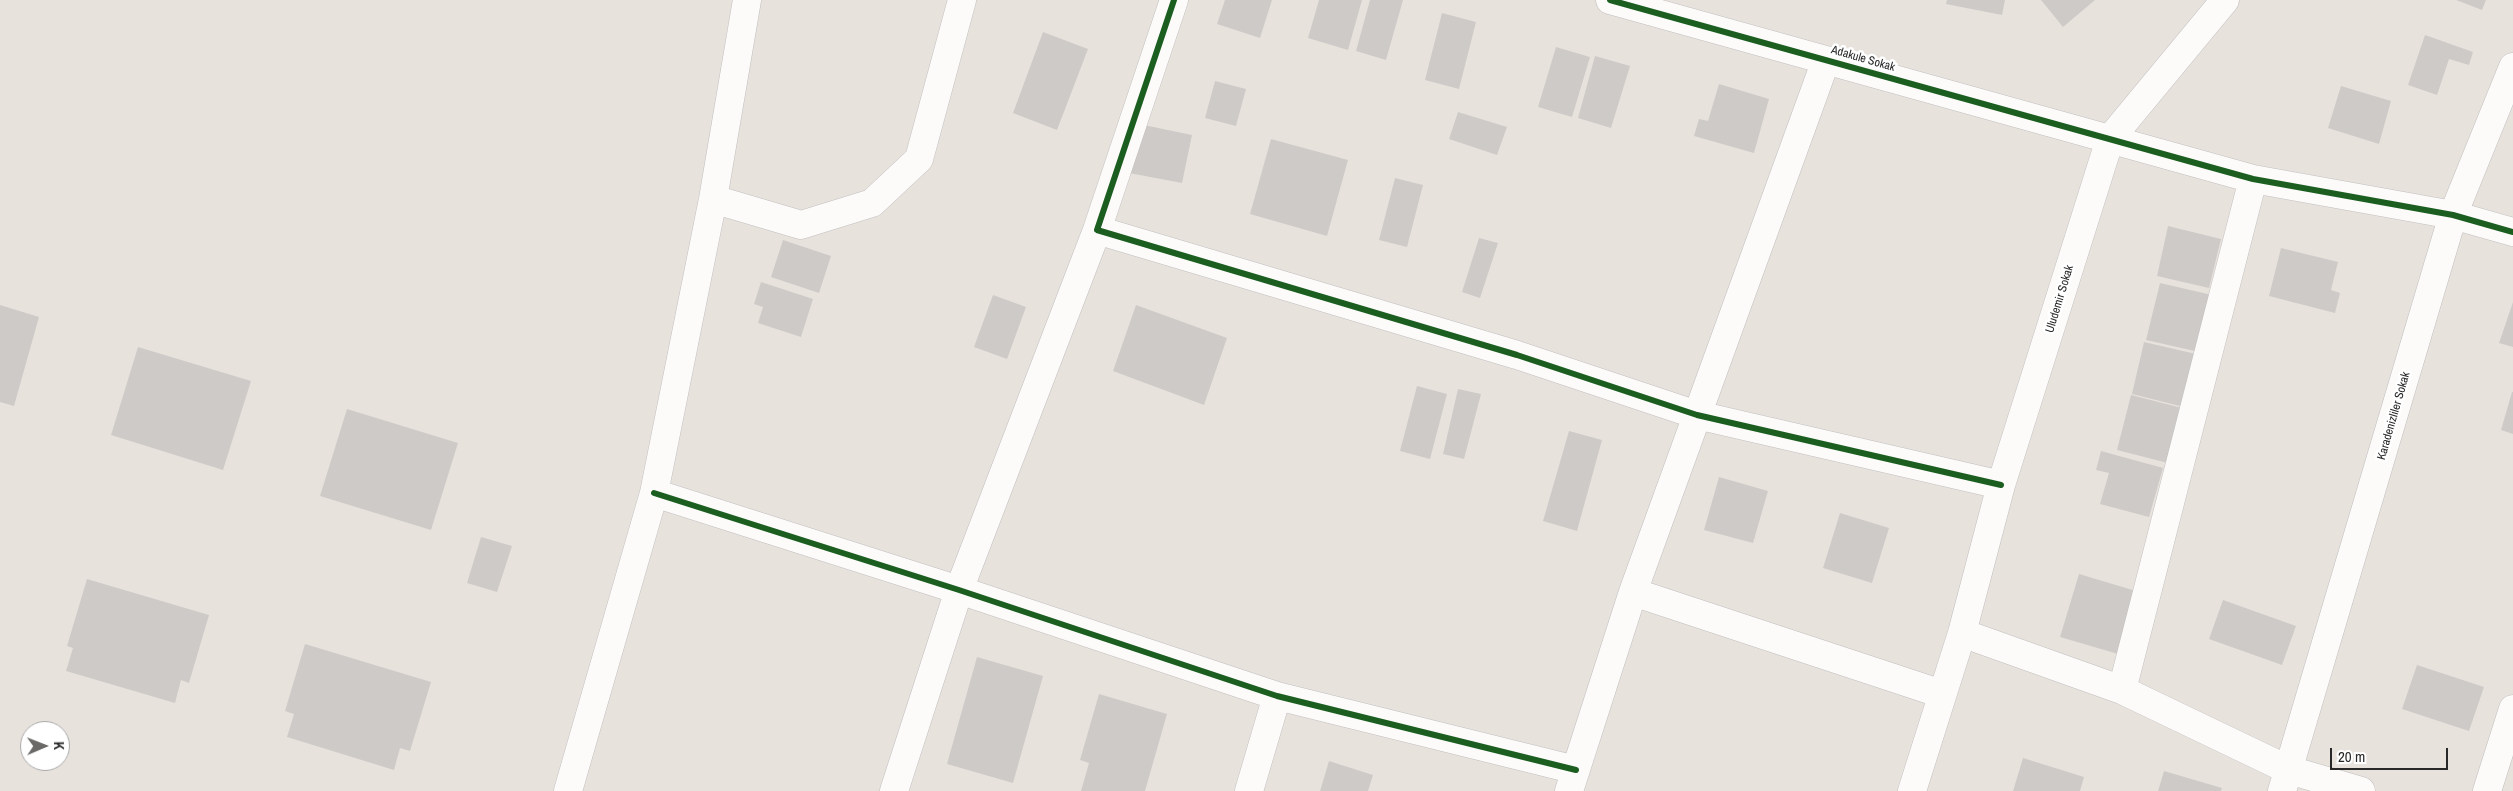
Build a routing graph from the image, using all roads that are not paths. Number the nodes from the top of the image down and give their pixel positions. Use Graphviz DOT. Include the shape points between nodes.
graph roads {
  1 [pos="747,0"];
  2 [pos="962,0"];
  3 [pos="1174,0"];
  4 [pos="1610,0"];
  5 [pos="2225,0"];
  6 [pos="1826,60"];
  7 [pos="2513,68"];
  8 [pos="2110,139"];
  9 [pos="2253,179"];
  10 [pos="713,199"];
  11 [pos="2453,215"];
  12 [pos="1097,230"];
  13 [pos="2513,232"];
  14 [pos="1697,415"];
  15 [pos="2001,485"];
  16 [pos="654,493"];
  17 [pos="958,590"];
  18 [pos="1633,592"];
  19 [pos="1962,633"];
  20 [pos="2122,690"];
  21 [pos="1942,694"];
  22 [pos="1277,696"];
  23 [pos="2513,710"];
  24 [pos="1573,780"];
  25 [pos="2286,780"];
  26 [pos="568,791"];
  27 [pos="894,791"];
  28 [pos="1249,791"];
  29 [pos="1912,791"];
  30 [pos="2361,791"];
  31 [pos="2487,791"];
  1 -- 10 [label="street"];
  2 -- 10 [label="street" via="919,159 872,203 801,225"];
  3 -- 12 [label="street"];
  4 -- 6 [label="street, Adakule Sokak"];
  5 -- 8 [label="street, Uludemir Sokak"];
  6 -- 8 [label="street, Adakule Sokak"];
  6 -- 14 [label="street"];
  7 -- 11 [label="street, Karadenizliler Sokak"];
  8 -- 9 [label="street, Adakule Sokak"];
  8 -- 15 [label="street, Uludemir Sokak"];
  9 -- 11 [label="street, Adakule Sokak"];
  9 -- 20 [label="street"];
  10 -- 16 [label="street"];
  11 -- 13 [label="street, Adakule Sokak"];
  11 -- 25 [label="street, Karadenizliler Sokak"];
  12 -- 14 [label="street" via="1517,355"];
  12 -- 17 [label="street"];
  14 -- 15 [label="street"];
  14 -- 18 [label="street"];
  15 -- 19 [label="street, Uludemir Sokak"];
  16 -- 17 [label="street"];
  16 -- 26 [label="street"];
  17 -- 22 [label="street"];
  17 -- 27 [label="street"];
  18 -- 21 [label="street"];
  18 -- 24 [label="street"];
  19 -- 20 [label="street"];
  19 -- 21 [label="street, Uludemir Sokak"];
  20 -- 25 [label="street"];
  21 -- 29 [label="street, Uludemir Sokak"];
  22 -- 24 [label="street"];
  22 -- 28 [label="street"];
  23 -- 31 [label="street"];
  25 -- 30 [label="street"];
}
